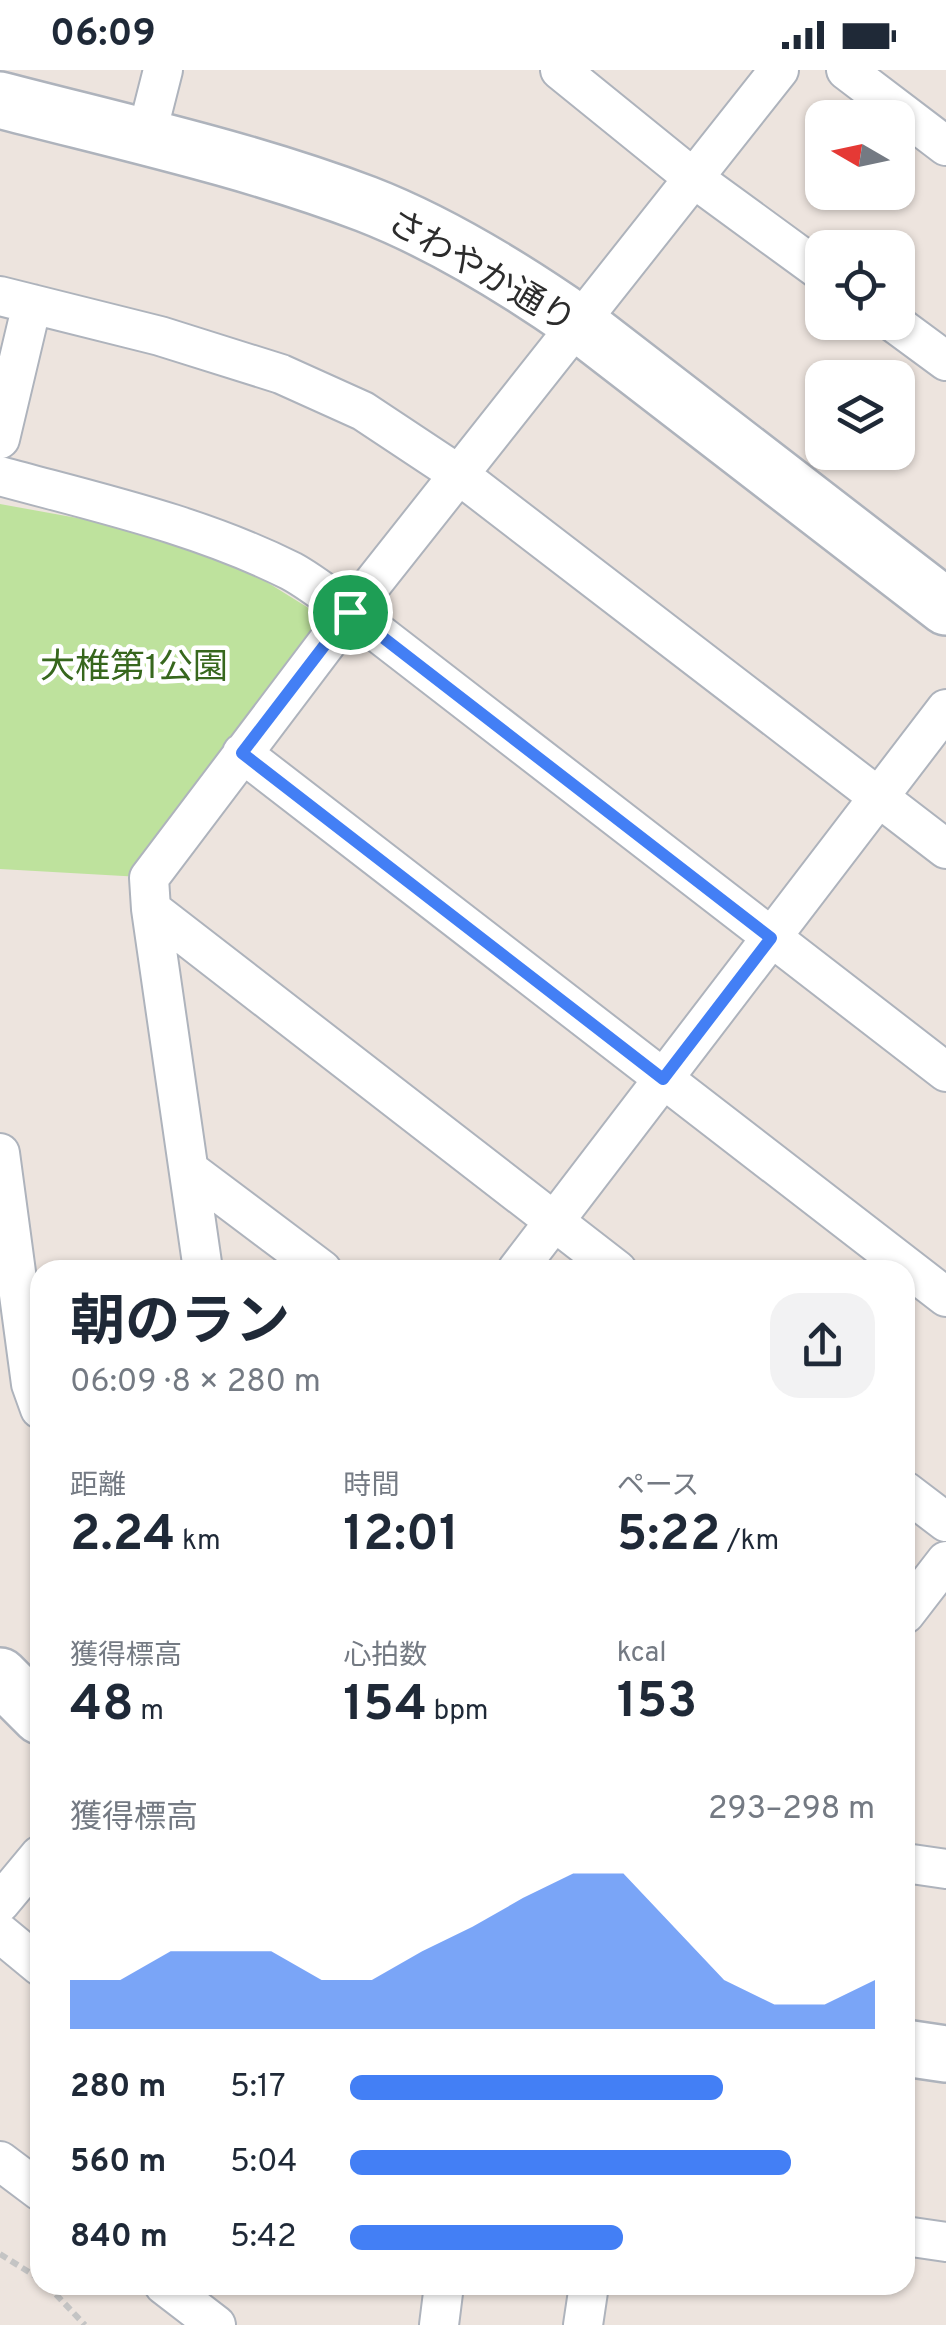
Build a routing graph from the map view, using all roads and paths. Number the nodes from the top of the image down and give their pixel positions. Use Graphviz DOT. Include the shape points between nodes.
graph roads {
  1 [pos="163,70"];
  2 [pos="560,70"];
  3 [pos="778,70"];
  4 [pos="846,70"];
  5 [pos="0,100"];
  6 [pos="146,137"];
  7 [pos="946,146"];
  8 [pos="692,177"];
  9 [pos="805,260"];
  10 [pos="16,300"];
  11 [pos="578,323"];
  12 [pos="915,338"];
  13 [pos="946,361"];
  14 [pos="0,439"];
  15 [pos="458,474"];
  16 [pos="0,476"];
  17 [pos="946,607"];
  18 [pos="350,612"];
  19 [pos="946,709"];
  20 [pos="242,753"];
  21 [pos="879,797"];
  22 [pos="946,848"];
  23 [pos="151,909"];
  24 [pos="771,938"];
  25 [pos="946,1072"];
  26 [pos="663,1079"];
  27 [pos="0,1152"];
  28 [pos="189,1170"];
  29 [pos="554,1222"];
  30 [pos="202,1260"];
  31 [pos="309,1260"];
  32 [pos="525,1260"];
  33 [pos="604,1260"];
  34 [pos="898,1260"];
  35 [pos="915,1273"];
  36 [pos="946,1297"];
  37 [pos="12,1347"];
  38 [pos="30,1382"];
  39 [pos="915,1499"];
  40 [pos="946,1522"];
  41 [pos="946,1561"];
  42 [pos="915,1601"];
  43 [pos="0,1676"];
  44 [pos="30,1706"];
  45 [pos="915,1864"];
  46 [pos="30,1867"];
  47 [pos="946,1869"];
  48 [pos="0,1902"];
  49 [pos="0,1933"];
  50 [pos="30,1958"];
  51 [pos="915,2049"];
  52 [pos="946,2054"];
  53 [pos="0,2161"];
  54 [pos="30,2184"];
  55 [pos="915,2237"];
  56 [pos="946,2242"];
  57 [pos="0,2254"];
  58 [pos="30,2273"];
  59 [pos="56,2295"];
  60 [pos="177,2295"];
  61 [pos="443,2295"];
  62 [pos="588,2295"];
  63 [pos="85,2325"];
  64 [pos="216,2325"];
  65 [pos="439,2325"];
  66 [pos="584,2325"];
  1 -- 6 [label="street"];
  2 -- 8 [label="street"];
  3 -- 8 [label="street"];
  4 -- 7 [label="street"];
  5 -- 6 [label="street, さわやか通り"];
  6 -- 11 [label="street, さわやか通り" via="369,206 457,247"];
  8 -- 9 [label="street"];
  8 -- 11 [label="street"];
  10 -- 14 [label="street"];
  10 -- 15 [label="street" via="281,374 363,411"];
  11 -- 15 [label="street"];
  11 -- 17 [label="street, さわやか通り"];
  12 -- 13 [label="street"];
  15 -- 18 [label="street"];
  15 -- 21 [label="street"];
  16 -- 18 [label="street" via="225,541 295,573"];
  18 -- 20 [label="street"];
  18 -- 24 [label="street"];
  19 -- 21 [label="street"];
  20 -- 23 [label="street" via="150,878"];
  20 -- 26 [label="street"];
  21 -- 22 [label="street"];
  21 -- 24 [label="street"];
  23 -- 28 [label="street"];
  23 -- 29 [label="street"];
  24 -- 25 [label="street"];
  24 -- 26 [label="street"];
  26 -- 29 [label="street"];
  26 -- 34 [label="street"];
  27 -- 37 [label="street"];
  28 -- 30 [label="street"];
  28 -- 31 [label="street"];
  29 -- 32 [label="street"];
  29 -- 33 [label="street"];
  35 -- 36 [label="street"];
  37 -- 38 [label="street"];
  39 -- 40 [label="street"];
  41 -- 42 [label="street"];
  43 -- 44 [label="street"];
  45 -- 47 [label="street"];
  46 -- 48 [label="street"];
  49 -- 50 [label="street"];
  51 -- 52 [label="street"];
  53 -- 54 [label="street"];
  55 -- 56 [label="street"];
  57 -- 58 [label="path"];
  59 -- 63 [label="path"];
  60 -- 64 [label="street"];
  61 -- 65 [label="street"];
  62 -- 66 [label="street"];
}
